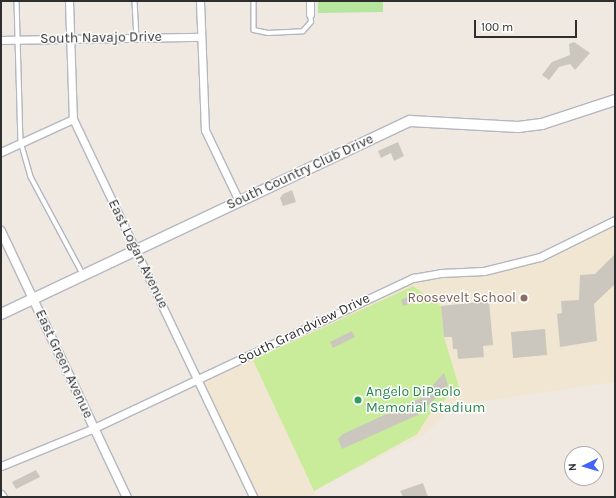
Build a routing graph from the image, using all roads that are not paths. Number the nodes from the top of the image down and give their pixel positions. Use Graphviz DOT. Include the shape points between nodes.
graph roads {
  1 [pos="17,1"];
  2 [pos="69,1"];
  3 [pos="135,1"];
  4 [pos="200,1"];
  5 [pos="254,1"];
  6 [pos="310,1"];
  7 [pos="310,14"];
  8 [pos="201,37"];
  9 [pos="69,38"];
  10 [pos="137,38"];
  11 [pos="16,39"];
  12 [pos="1,40"];
  13 [pos="615,100"];
  14 [pos="73,119"];
  15 [pos="21,142"];
  16 [pos="1,152"];
  17 [pos="239,201"];
  18 [pos="615,220"];
  19 [pos="1,231"];
  20 [pos="136,250"];
  21 [pos="83,275"];
  22 [pos="33,298"];
  23 [pos="1,314"];
  24 [pos="198,380"];
  25 [pos="94,428"];
  26 [pos="1,466"];
  27 [pos="1,494"];
  28 [pos="2,497"];
  29 [pos="127,497"];
  30 [pos="253,497"];
  1 -- 11 [label="lane"];
  2 -- 9 [label="street, East Logan Avenue"];
  3 -- 10 [label="lane"];
  4 -- 8 [label="street"];
  5 -- 7 [label="lane" via="254,30 268,33 303,31 310,22"];
  6 -- 7 [label="street"];
  8 -- 10 [label="street, South Navajo Drive"];
  8 -- 17 [label="street" via="205,130"];
  9 -- 10 [label="street, South Navajo Drive"];
  9 -- 11 [label="street, South Navajo Drive"];
  9 -- 14 [label="street, East Logan Avenue"];
  11 -- 12 [label="street, South Navajo Drive"];
  11 -- 15 [label="lane"];
  13 -- 17 [label="main road, South Country Club Drive" via="542,124 518,127 410,121"];
  14 -- 15 [label="street"];
  14 -- 20 [label="street, East Logan Avenue"];
  15 -- 16 [label="street"];
  15 -- 21 [label="lane" via="31,177"];
  17 -- 20 [label="main road, South Country Club Drive"];
  18 -- 24 [label="street, South Grandview Drive" via="540,257 484,271 441,273 413,278"];
  19 -- 22 [label="street, East Green Avenue"];
  20 -- 21 [label="main road, South Country Club Drive"];
  20 -- 24 [label="street, East Logan Avenue"];
  21 -- 22 [label="main road, South Country Club Drive"];
  22 -- 23 [label="main road, South Country Club Drive"];
  22 -- 25 [label="street, East Green Avenue"];
  24 -- 25 [label="street, South Grandview Drive"];
  24 -- 30 [label="street, East Logan Avenue"];
  25 -- 26 [label="street, South Grandview Drive"];
  25 -- 29 [label="street, East Green Avenue"];
  27 -- 28 [label="street"];
}
